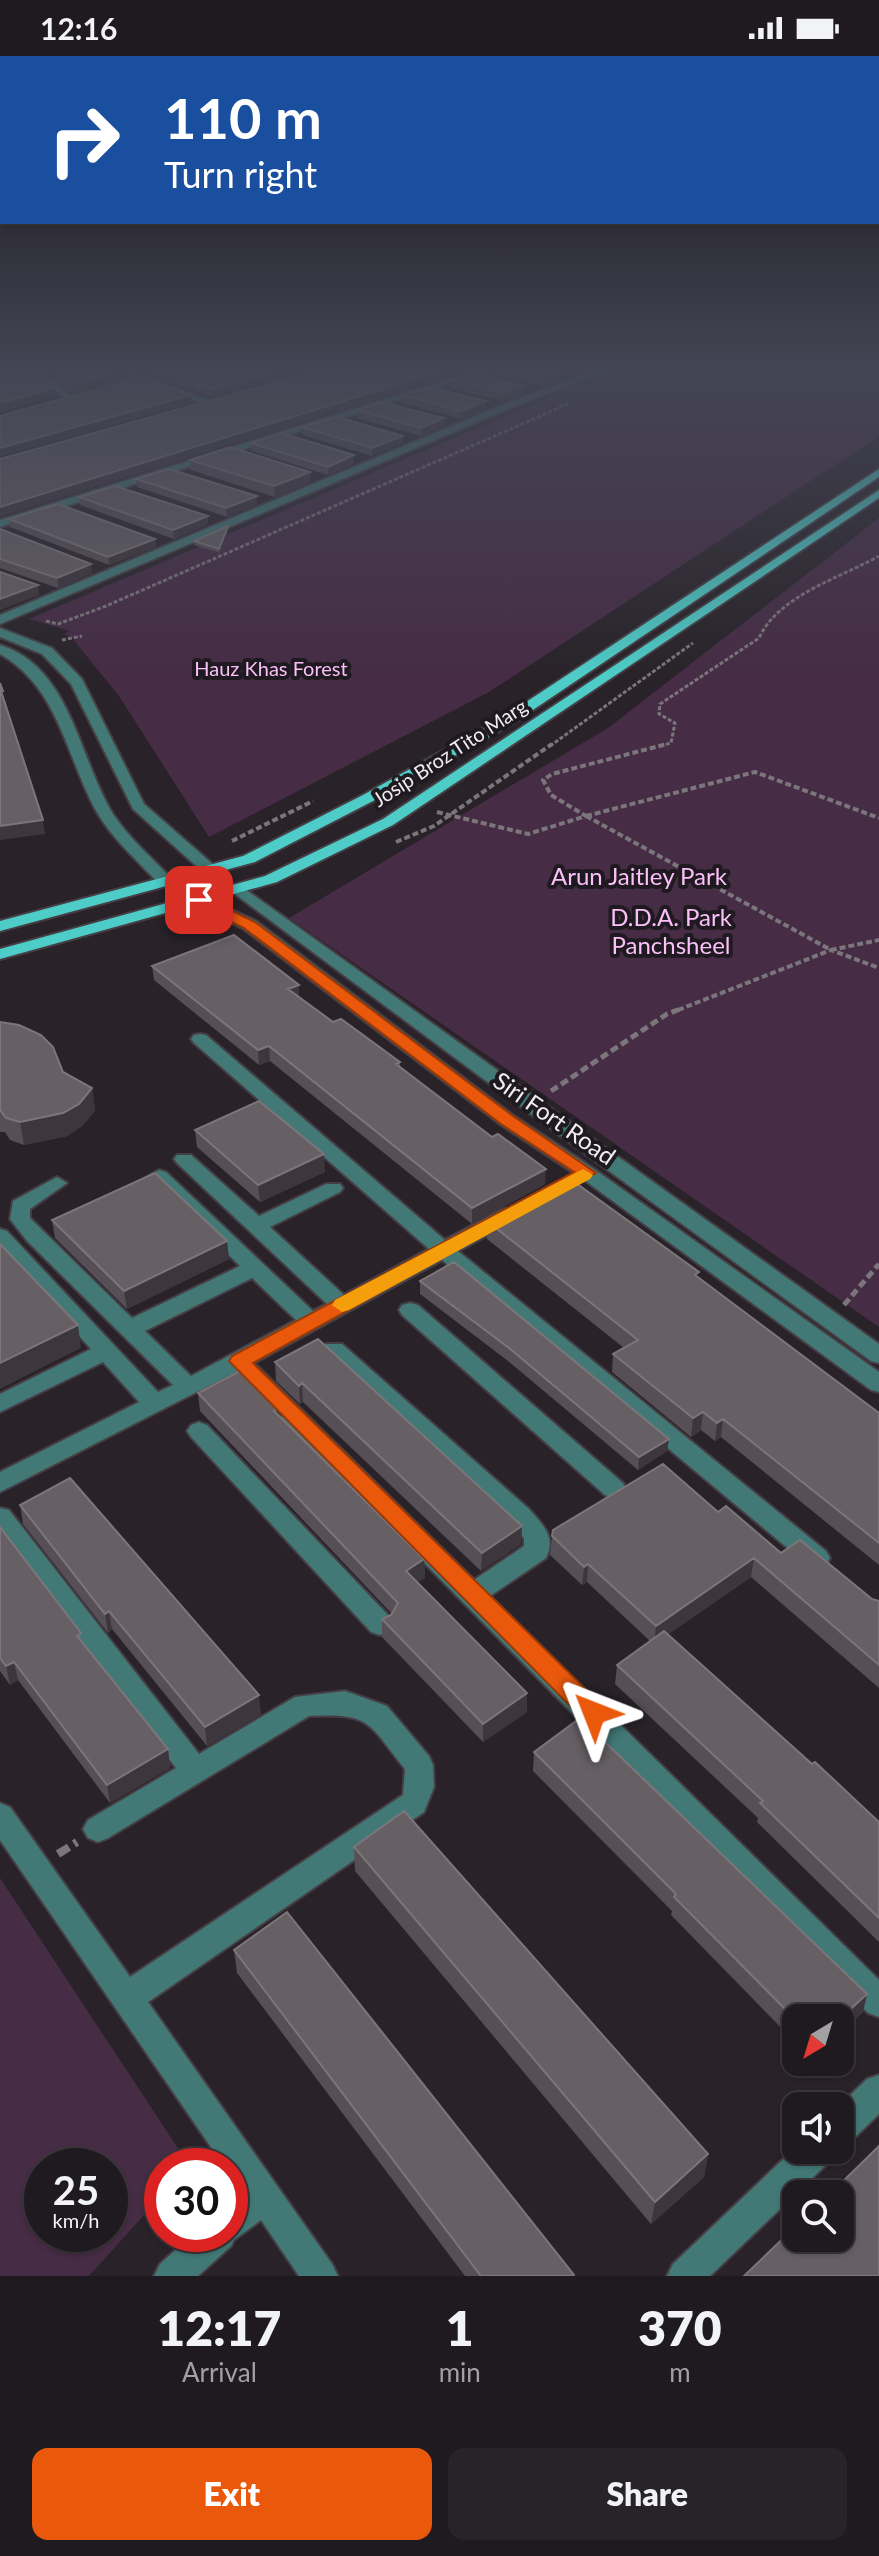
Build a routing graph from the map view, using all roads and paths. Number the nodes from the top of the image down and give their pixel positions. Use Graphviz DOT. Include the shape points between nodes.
graph roads {
  1 [pos="168,471"];
  2 [pos="172,471"];
  3 [pos="354,471"];
  4 [pos="879,472"];
  5 [pos="185,475"];
  6 [pos="315,477"];
  7 [pos="328,481"];
  8 [pos="116,487"];
  9 [pos="879,493"];
  10 [pos="144,496"];
  11 [pos="259,498"];
  12 [pos="274,503"];
  13 [pos="59,505"];
  14 [pos="73,510"];
  15 [pos="213,519"];
  16 [pos="0,524"];
  17 [pos="227,524"];
  18 [pos="0,530"];
  19 [pos="14,536"];
  20 [pos="159,541"];
  21 [pos="173,546"];
  22 [pos="879,556"];
  23 [pos="96,568"];
  24 [pos="110,573"];
  25 [pos="44,590"];
  26 [pos="59,595"];
  27 [pos="0,620"];
  28 [pos="0,632"];
  29 [pos="7,652"];
  30 [pos="0,661"];
  31 [pos="65,669"];
  32 [pos="36,675"];
  33 [pos="323,796"];
  34 [pos="337,814"];
  35 [pos="586,816"];
  36 [pos="456,818"];
  37 [pos="879,818"];
  38 [pos="370,830"];
  39 [pos="232,841"];
  40 [pos="210,870"];
  41 [pos="165,881"];
  42 [pos="238,889"];
  43 [pos="199,900"];
  44 [pos="0,926"];
  45 [pos="879,940"];
  46 [pos="831,950"];
  47 [pos="0,954"];
  48 [pos="879,968"];
  49 [pos="200,1039"];
  50 [pos="544,1095"];
  51 [pos="184,1159"];
  52 [pos="587,1173"];
  53 [pos="159,1176"];
  54 [pos="57,1183"];
  55 [pos="561,1187"];
  56 [pos="333,1188"];
  57 [pos="535,1201"];
  58 [pos="256,1226"];
  59 [pos="0,1236"];
  60 [pos="443,1250"];
  61 [pos="879,1264"];
  62 [pos="254,1268"];
  63 [pos="843,1302"];
  64 [pos="342,1305"];
  65 [pos="410,1310"];
  66 [pos="311,1322"];
  67 [pos="129,1329"];
  68 [pos="334,1350"];
  69 [pos="107,1351"];
  70 [pos="879,1355"];
  71 [pos="239,1361"];
  72 [pos="879,1384"];
  73 [pos="189,1387"];
  74 [pos="0,1404"];
  75 [pos="155,1404"];
  76 [pos="199,1431"];
  77 [pos="0,1483"];
  78 [pos="614,1489"];
  79 [pos="0,1517"];
  80 [pos="831,1569"];
  81 [pos="473,1594"];
  82 [pos="380,1624"];
  83 [pos="195,1771"];
  84 [pos="0,1816"];
  85 [pos="98,1829"];
  86 [pos="35,1867"];
  87 [pos="126,1998"];
  88 [pos="879,2002"];
  89 [pos="879,2091"];
  90 [pos="854,2115"];
  91 [pos="802,2164"];
  92 [pos="263,2195"];
  93 [pos="248,2208"];
  94 [pos="199,2252"];
  95 [pos="172,2276"];
  96 [pos="320,2276"];
  97 [pos="685,2276"];
  1 -- 8 [label="street"];
  2 -- 5 [label="street"];
  3 -- 7 [label="street"];
  4 -- 34 [label="main road, Josip Broz Tito Marg" via="507,721"];
  6 -- 7 [label="street"];
  7 -- 12 [label="street"];
  8 -- 10 [label="street"];
  8 -- 13 [label="street"];
  9 -- 38 [label="main road, Josip Broz Tito Marg"];
  11 -- 12 [label="street"];
  12 -- 17 [label="street"];
  13 -- 14 [label="street"];
  13 -- 16 [label="street"];
  15 -- 17 [label="street"];
  17 -- 21 [label="street"];
  18 -- 19 [label="street"];
  20 -- 21 [label="street"];
  21 -- 24 [label="street"];
  22 -- 35 [label="path" via="776,614 759,638 660,704 659,714 675,723 671,743 543,780 551,795"];
  23 -- 24 [label="street"];
  24 -- 26 [label="street"];
  25 -- 26 [label="street"];
  26 -- 27 [label="street"];
  28 -- 31 [label="street" via="47,651"];
  29 -- 30 [label="street"];
  29 -- 32 [label="street"];
  31 -- 32 [label="street"];
  31 -- 40 [label="street" via="77,682 138,806"];
  32 -- 41 [label="street" via="48,688 105,813"];
  33 -- 39 [label="path"];
  34 -- 38 [label="main road" via="356,810 380,815"];
  34 -- 40 [label="main road, Josip Broz Tito Marg" via="249,859"];
  35 -- 36 [label="path" via="528,834"];
  35 -- 37 [label="path" via="755,772"];
  35 -- 46 [label="path"];
  38 -- 42 [label="main road, Josip Broz Tito Marg" via="271,879"];
  40 -- 41 [label="main road, Josip Broz Tito Marg"];
  41 -- 44 [label="main road, Josip Broz Tito Marg"];
  42 -- 43 [label="main road, Josip Broz Tito Marg"];
  42 -- 70 [label="street, Siri Fort Road"];
  43 -- 47 [label="main road, Josip Broz Tito Marg"];
  43 -- 52 [label="street, Siri Fort Road" via="250,925 507,1120"];
  45 -- 46 [label="path"];
  46 -- 48 [label="path"];
  46 -- 50 [label="path" via="667,1014"];
  49 -- 60 [label="street"];
  51 -- 58 [label="street"];
  52 -- 55 [label="street"];
  52 -- 72 [label="street, Siri Fort Road"];
  53 -- 62 [label="street"];
  54 -- 67 [label="street" via="20,1206 20,1219"];
  56 -- 58 [label="street"];
  57 -- 60 [label="street"];
  58 -- 64 [label="street"];
  59 -- 69 [label="street"];
  60 -- 64 [label="street"];
  60 -- 80 [label="street"];
  61 -- 63 [label="path"];
  62 -- 66 [label="street"];
  62 -- 67 [label="street"];
  64 -- 66 [label="street"];
  65 -- 78 [label="street"];
  66 -- 71 [label="street"];
  67 -- 73 [label="street"];
  68 -- 81 [label="street" via="537,1535 537,1551"];
  69 -- 74 [label="street"];
  69 -- 75 [label="street"];
  71 -- 73 [label="street"];
  71 -- 81 [label="street"];
  73 -- 75 [label="street"];
  75 -- 77 [label="street"];
  76 -- 82 [label="street"];
  79 -- 83 [label="street"];
  81 -- 88 [label="street"];
  83 -- 85 [label="street"];
  83 -- 87 [label="street" via="305,1705 345,1703 377,1714 419,1765 420,1787 414,1803"];
  84 -- 86 [label="street"];
  85 -- 86 [label="path"];
  86 -- 87 [label="street"];
  87 -- 92 [label="street"];
  89 -- 90 [label="street"];
  91 -- 97 [label="street"];
  92 -- 93 [label="street"];
  92 -- 96 [label="street"];
  94 -- 95 [label="street"];
}
